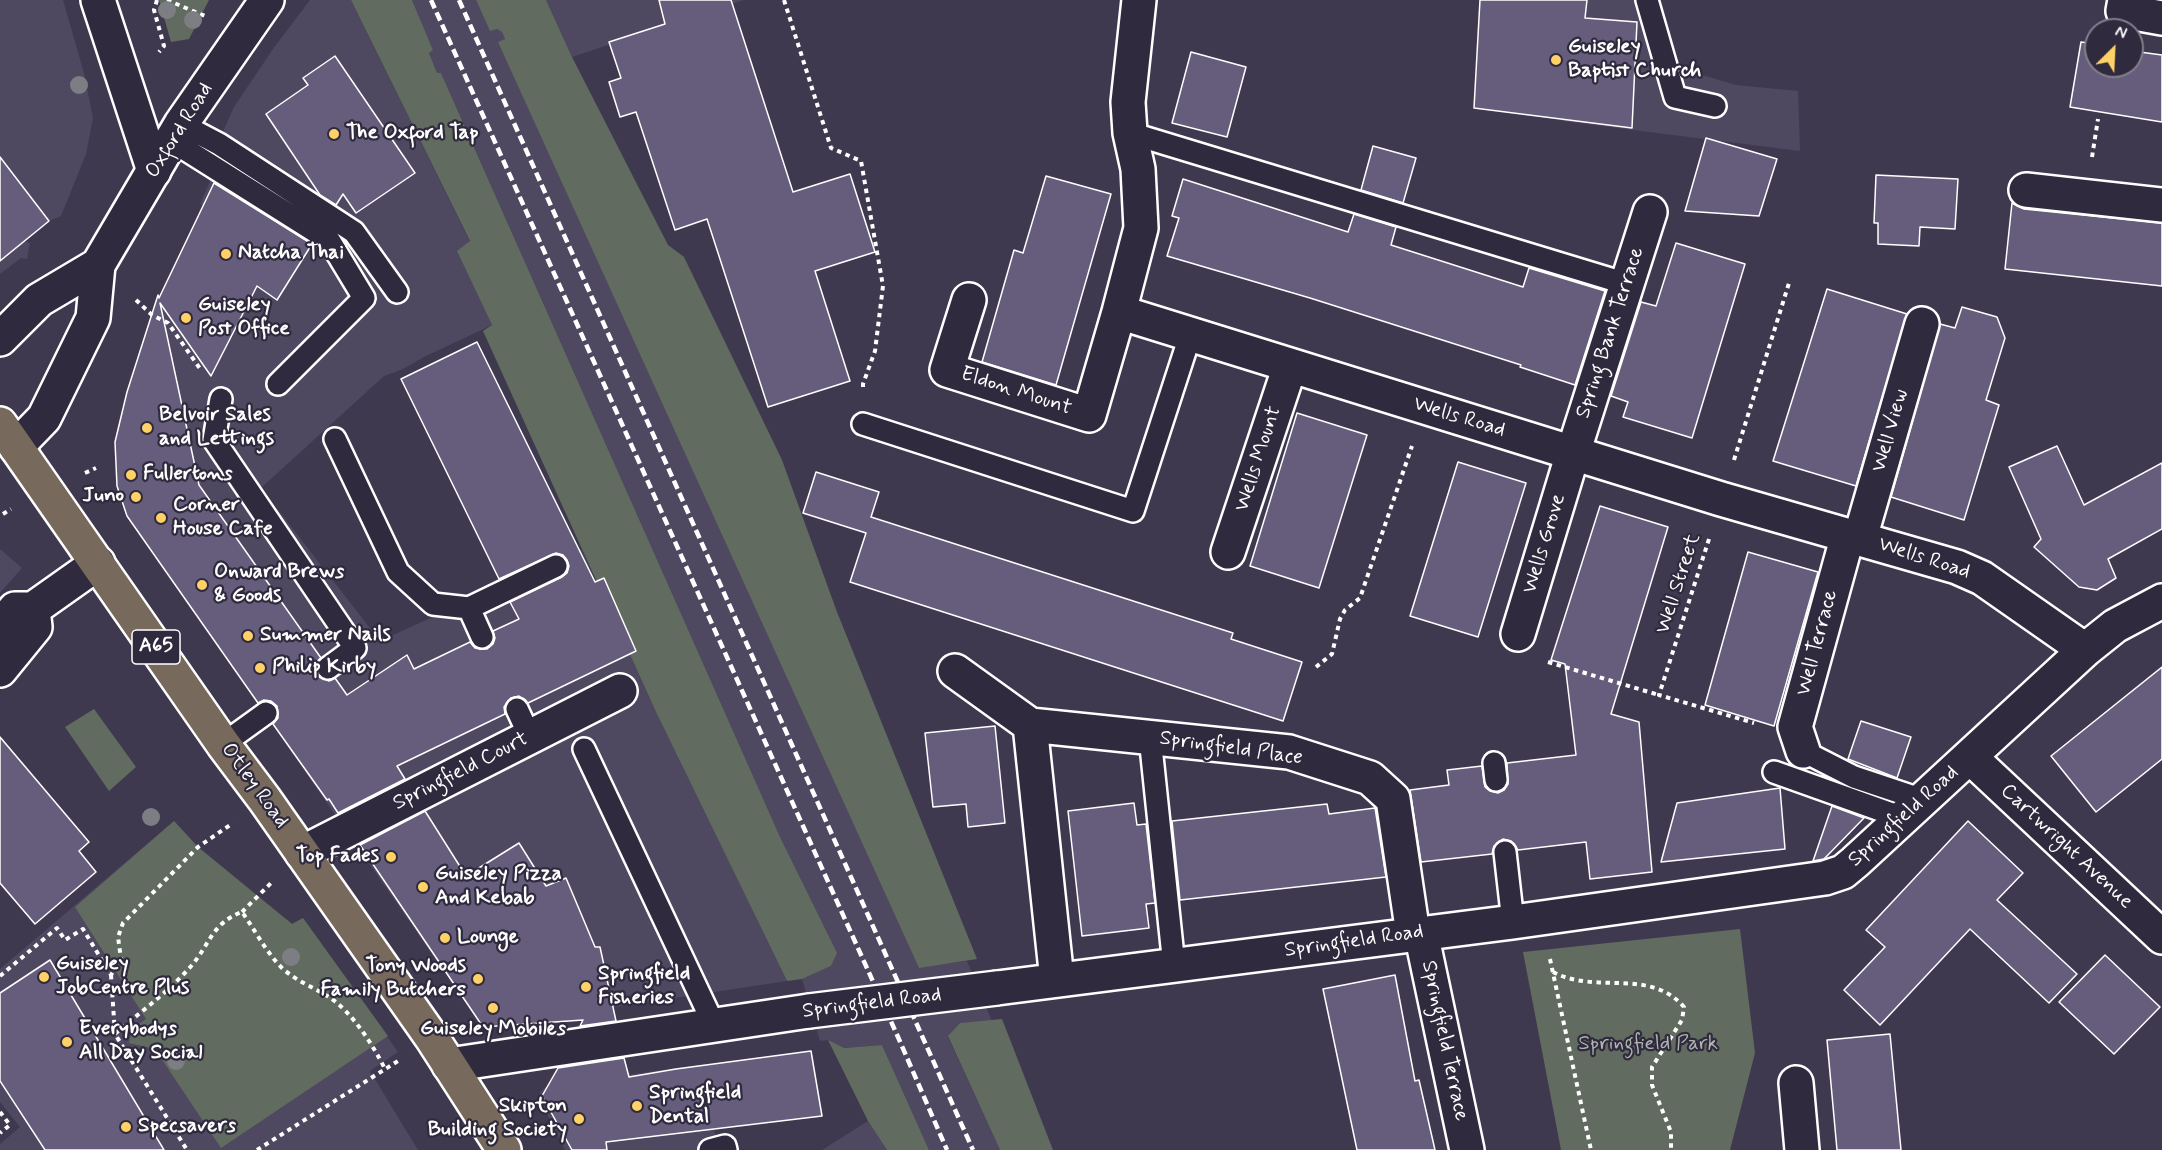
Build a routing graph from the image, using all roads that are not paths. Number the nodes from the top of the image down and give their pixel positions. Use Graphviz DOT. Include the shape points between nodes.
graph roads {
  1 [pos="98,0"];
  2 [pos="267,0"];
  3 [pos="1139,0"];
  4 [pos="1647,0"];
  5 [pos="2125,0"];
  6 [pos="2162,18"];
  7 [pos="1715,106"];
  8 [pos="177,132"];
  9 [pos="1130,133"];
  10 [pos="154,171"];
  11 [pos="2026,190"];
  12 [pos="2162,205"];
  13 [pos="1650,212"];
  14 [pos="98,265"];
  15 [pos="1628,284"];
  16 [pos="397,292"];
  17 [pos="969,300"];
  18 [pos="1119,312"];
  19 [pos="1922,324"];
  20 [pos="1190,336"];
  21 [pos="0,339"];
  22 [pos="1290,366"];
  23 [pos="278,384"];
  24 [pos="221,399"];
  25 [pos="863,424"];
  26 [pos="8,436"];
  27 [pos="335,439"];
  28 [pos="1573,453"];
  29 [pos="1854,536"];
  30 [pos="1228,552"];
  31 [pos="98,563"];
  32 [pos="556,566"];
  33 [pos="2162,602"];
  34 [pos="468,608"];
  35 [pos="33,609"];
  36 [pos="0,627"];
  37 [pos="1518,634"];
  38 [pos="482,637"];
  39 [pos="2085,650"];
  40 [pos="328,668"];
  41 [pos="0,670"];
  42 [pos="955,671"];
  43 [pos="620,691"];
  44 [pos="266,713"];
  45 [pos="1030,724"];
  46 [pos="1150,737"];
  47 [pos="223,744"];
  48 [pos="584,749"];
  49 [pos="1803,751"];
  50 [pos="1970,758"];
  51 [pos="1774,772"];
  52 [pos="1913,809"];
  53 [pos="1504,852"];
  54 [pos="302,853"];
  55 [pos="1527,920"];
  56 [pos="1417,933"];
  57 [pos="2162,937"];
  58 [pos="1174,966"];
  59 [pos="1057,981"];
  60 [pos="714,1025"];
  61 [pos="449,1065"];
  62 [pos="1796,1083"];
  63 [pos="504,1150"];
  64 [pos="710,1150"];
  65 [pos="726,1150"];
  66 [pos="1467,1150"];
  67 [pos="1802,1150"];
  1 -- 10 [label="street"];
  2 -- 8 [label="street, Oxford Road"];
  3 -- 9 [label="street" via="1128,102"];
  4 -- 7 [label="lane" via="1675,97"];
  5 -- 6 [label="street" via="2123,12"];
  8 -- 10 [label="street, Oxford Road"];
  8 -- 16 [label="lane" via="219,144 354,232"];
  8 -- 23 [label="lane" via="329,240 364,298"];
  9 -- 15 [label="lane"];
  9 -- 18 [label="street" via="1138,169 1141,228"];
  10 -- 14 [label="street, Oxford Road"];
  11 -- 12 [label="street"];
  13 -- 15 [label="street, Spring Bank Terrace"];
  14 -- 21 [label="street, Oxford Road" via="39,300"];
  14 -- 26 [label="street, Oxford Road" via="93,318 44,418"];
  15 -- 28 [label="street, Spring Bank Terrace"];
  17 -- 18 [label="street, Eldon Mount" via="947,370 1089,415"];
  18 -- 20 [label="street, Wells Road"];
  19 -- 29 [label="street, Well View"];
  20 -- 22 [label="street, Wells Road"];
  20 -- 25 [label="lane" via="1133,511"];
  22 -- 28 [label="street, Wells Road"];
  22 -- 30 [label="street, Wells Mount"];
  24 -- 40 [label="lane" via="214,440 355,648"];
  26 -- 31 [label="main road, Otley Road / A65"];
  27 -- 34 [label="lane" via="398,572 433,604"];
  28 -- 29 [label="street, Wells Road"];
  28 -- 37 [label="street, Wells Grove"];
  29 -- 39 [label="street, Wells Road" via="1982,578"];
  29 -- 49 [label="street, Well Terrace" via="1795,726"];
  31 -- 35 [label="street"];
  31 -- 47 [label="main road, Otley Road / A65"];
  32 -- 34 [label="lane"];
  33 -- 39 [label="street, Springfield Road" via="2115,626"];
  34 -- 38 [label="lane"];
  35 -- 36 [label="street" via="15,609"];
  35 -- 41 [label="street" via="35,627"];
  39 -- 50 [label="street, Springfield Road"];
  42 -- 45 [label="street, Springfield Place"];
  43 -- 54 [label="street, Springfield Court" via="523,723"];
  44 -- 47 [label="lane"];
  45 -- 46 [label="street, Springfield Place"];
  45 -- 59 [label="street"];
  46 -- 56 [label="street, Springfield Place" via="1289,752 1370,778 1393,798"];
  46 -- 58 [label="lane"];
  47 -- 54 [label="main road, Otley Road / A65"];
  48 -- 60 [label="lane"];
  49 -- 52 [label="lane"];
  50 -- 52 [label="street, Springfield Road"];
  50 -- 57 [label="street, Cartwright Avenue"];
  51 -- 52 [label="lane"];
  52 -- 55 [label="street, Springfield Road" via="1843,872 1825,878"];
  53 -- 55 [label="lane"];
  54 -- 61 [label="main road, Otley Road / A65"];
  55 -- 56 [label="street, Springfield Road"];
  56 -- 58 [label="street, Springfield Road"];
  56 -- 66 [label="street, Springfield Terrace"];
  58 -- 59 [label="street, Springfield Road"];
  59 -- 60 [label="street, Springfield Road, bridge"];
  60 -- 61 [label="street, Springfield Road"];
  61 -- 63 [label="main road, Otley Road / A65"];
  62 -- 67 [label="street"];
  64 -- 65 [label="lane" via="724,1146"];
}
